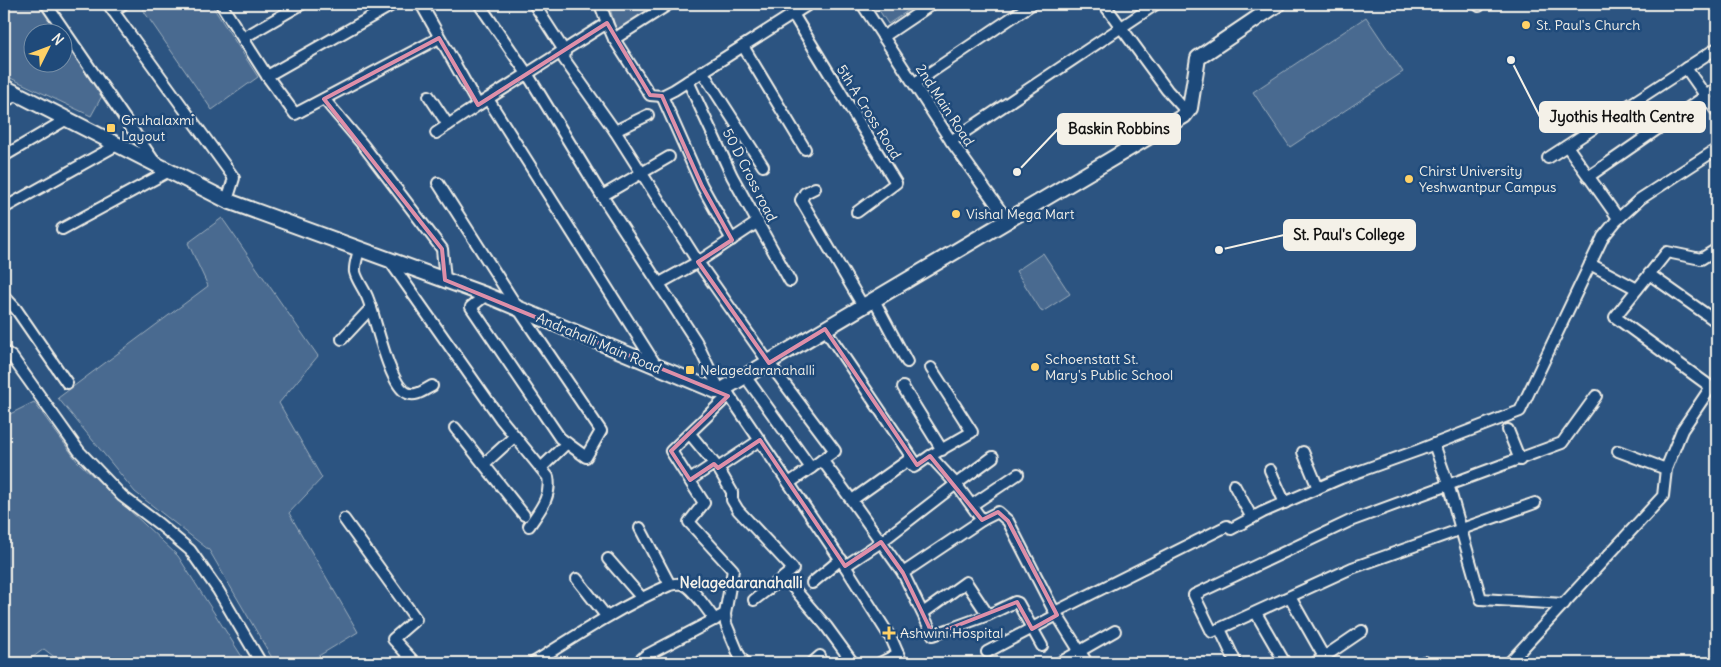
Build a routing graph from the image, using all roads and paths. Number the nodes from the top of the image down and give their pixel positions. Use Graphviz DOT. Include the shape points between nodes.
graph roads {
  1 [pos="46,4"];
  2 [pos="123,4"];
  3 [pos="221,4"];
  4 [pos="302,4"];
  5 [pos="394,4"];
  6 [pos="421,4"];
  7 [pos="479,4"];
  8 [pos="534,4"];
  9 [pos="669,4"];
  10 [pos="809,4"];
  11 [pos="862,4"];
  12 [pos="932,4"];
  13 [pos="1032,4"];
  14 [pos="1104,4"];
  15 [pos="1156,4"];
  16 [pos="1278,4"];
  17 [pos="603,5"];
  18 [pos="111,7"];
  19 [pos="793,14"];
  20 [pos="608,23"];
  21 [pos="1121,28"];
  22 [pos="883,37"];
  23 [pos="243,38"];
  24 [pos="439,38"];
  25 [pos="614,39"];
  26 [pos="742,46"];
  27 [pos="1717,48"];
  28 [pos="565,52"];
  29 [pos="1686,68"];
  30 [pos="702,71"];
  31 [pos="528,75"];
  32 [pos="267,76"];
  33 [pos="688,81"];
  34 [pos="915,83"];
  35 [pos="4,87"];
  36 [pos="1717,88"];
  37 [pos="18,94"];
  38 [pos="429,96"];
  39 [pos="662,96"];
  40 [pos="1705,96"];
  41 [pos="324,99"];
  42 [pos="488,99"];
  43 [pos="4,102"];
  44 [pos="478,105"];
  45 [pos="1717,112"];
  46 [pos="1188,113"];
  47 [pos="648,115"];
  48 [pos="67,119"];
  49 [pos="448,125"];
  50 [pos="615,131"];
  51 [pos="436,133"];
  52 [pos="952,141"];
  53 [pos="117,145"];
  54 [pos="1567,146"];
  55 [pos="805,149"];
  56 [pos="1717,149"];
  57 [pos="4,156"];
  58 [pos="669,157"];
  59 [pos="1548,158"];
  60 [pos="763,166"];
  61 [pos="163,168"];
  62 [pos="642,174"];
  63 [pos="1588,177"];
  64 [pos="438,183"];
  65 [pos="815,188"];
  66 [pos="602,196"];
  67 [pos="224,199"];
  68 [pos="4,208"];
  69 [pos="857,212"];
  70 [pos="1618,218"];
  71 [pos="1008,221"];
  72 [pos="758,222"];
  73 [pos="62,229"];
  74 [pos="732,240"];
  75 [pos="359,249"];
  76 [pos="1717,249"];
  77 [pos="389,260"];
  78 [pos="698,262"];
  79 [pos="1590,264"];
  80 [pos="1649,274"];
  81 [pos="445,280"];
  82 [pos="790,281"];
  83 [pos="660,284"];
  84 [pos="1637,289"];
  85 [pos="486,295"];
  86 [pos="4,296"];
  87 [pos="868,303"];
  88 [pos="371,308"];
  89 [pos="519,310"];
  90 [pos="1717,322"];
  91 [pos="826,329"];
  92 [pos="342,339"];
  93 [pos="4,351"];
  94 [pos="907,362"];
  95 [pos="769,363"];
  96 [pos="658,367"];
  97 [pos="931,368"];
  98 [pos="745,376"];
  99 [pos="67,384"];
  100 [pos="432,386"];
  101 [pos="903,387"];
  102 [pos="1714,390"];
  103 [pos="724,393"];
  104 [pos="1596,396"];
  105 [pos="455,428"];
  106 [pos="1508,430"];
  107 [pos="690,434"];
  108 [pos="515,436"];
  109 [pos="760,440"];
  110 [pos="567,443"];
  111 [pos="1434,444"];
  112 [pos="942,450"];
  113 [pos="1618,451"];
  114 [pos="1303,452"];
  115 [pos="930,456"];
  116 [pos="992,457"];
  117 [pos="822,460"];
  118 [pos="1520,460"];
  119 [pos="484,464"];
  120 [pos="917,465"];
  121 [pos="716,466"];
  122 [pos="541,468"];
  123 [pos="811,468"];
  124 [pos="1666,469"];
  125 [pos="1270,470"];
  126 [pos="1018,474"];
  127 [pos="690,480"];
  128 [pos="789,483"];
  129 [pos="956,484"];
  130 [pos="1448,484"];
  131 [pos="1234,485"];
  132 [pos="1318,488"];
  133 [pos="852,500"];
  134 [pos="1285,502"];
  135 [pos="1535,503"];
  136 [pos="972,505"];
  137 [pos="524,515"];
  138 [pos="1252,518"];
  139 [pos="344,520"];
  140 [pos="982,520"];
  141 [pos="529,526"];
  142 [pos="640,528"];
  143 [pos="1461,530"];
  144 [pos="881,542"];
  145 [pos="608,559"];
  146 [pos="843,563"];
  147 [pos="902,573"];
  148 [pos="784,577"];
  149 [pos="577,579"];
  150 [pos="812,583"];
  151 [pos="670,585"];
  152 [pos="641,597"];
  153 [pos="1290,597"];
  154 [pos="754,600"];
  155 [pos="1564,604"];
  156 [pos="1256,612"];
  157 [pos="922,613"];
  158 [pos="1056,613"];
  159 [pos="725,614"];
  160 [pos="988,615"];
  161 [pos="606,616"];
  162 [pos="715,620"];
  163 [pos="1032,628"];
  164 [pos="1220,629"];
  165 [pos="1115,631"];
  166 [pos="1362,631"];
  167 [pos="1042,646"];
  168 [pos="1080,651"];
  169 [pos="987,652"];
  170 [pos="820,656"];
  171 [pos="900,659"];
  172 [pos="1319,660"];
  173 [pos="644,661"];
  174 [pos="261,663"];
  175 [pos="415,663"];
  176 [pos="533,663"];
  177 [pos="744,663"];
  178 [pos="812,663"];
  179 [pos="853,663"];
  180 [pos="880,663"];
  181 [pos="1059,663"];
  182 [pos="1087,663"];
  183 [pos="1237,663"];
  184 [pos="1286,663"];
  185 [pos="1509,663"];
  1 -- 61 [label="street"];
  2 -- 18 [label="street"];
  3 -- 23 [label="street"];
  4 -- 23 [label="street"];
  5 -- 32 [label="street"];
  6 -- 24 [label="street"];
  7 -- 31 [label="street"];
  8 -- 28 [label="street"];
  9 -- 25 [label="street"];
  10 -- 19 [label="street"];
  11 -- 22 [label="street, 2nd Main Road"];
  12 -- 22 [label="street"];
  13 -- 34 [label="street"];
  14 -- 21 [label="street"];
  15 -- 21 [label="street"];
  16 -- 46 [label="main road" via="1198,58"];
  17 -- 20 [label="street"];
  18 -- 67 [label="street" via="234,178"];
  19 -- 26 [label="street"];
  19 -- 69 [label="street, 5th A Cross Road" via="896,183"];
  20 -- 25 [label="street"];
  20 -- 28 [label="street"];
  21 -- 46 [label="street"];
  21 -- 52 [label="street"];
  22 -- 34 [label="street, 2nd Main Road"];
  23 -- 32 [label="street"];
  24 -- 41 [label="street"];
  24 -- 44 [label="street"];
  25 -- 39 [label="street" via="650,95"];
  26 -- 30 [label="street"];
  26 -- 55 [label="street"];
  27 -- 29 [label="street"];
  28 -- 31 [label="street"];
  28 -- 50 [label="street" via="564,60"];
  29 -- 40 [label="street"];
  29 -- 54 [label="street"];
  30 -- 33 [label="street"];
  30 -- 60 [label="street"];
  31 -- 42 [label="street"];
  31 -- 66 [label="street"];
  32 -- 41 [label="street" via="294,114"];
  33 -- 39 [label="street"];
  33 -- 72 [label="street, 50 D Cross road" via="732,176"];
  34 -- 52 [label="street, 2nd Main Road"];
  35 -- 37 [label="main road, Andrahalli Main Road"];
  36 -- 40 [label="street"];
  37 -- 43 [label="street"];
  37 -- 48 [label="main road, Andrahalli Main Road"];
  38 -- 49 [label="street"];
  39 -- 74 [label="street" via="702,186"];
  40 -- 45 [label="street"];
  40 -- 63 [label="street"];
  41 -- 81 [label="street" via="442,249"];
  42 -- 44 [label="street"];
  42 -- 96 [label="street"];
  44 -- 49 [label="street"];
  46 -- 71 [label="main road"];
  47 -- 50 [label="street"];
  48 -- 53 [label="main road, Andrahalli Main Road"];
  48 -- 57 [label="street"];
  49 -- 51 [label="street"];
  50 -- 62 [label="street"];
  52 -- 71 [label="street, 2nd Main Road"];
  53 -- 61 [label="main road, Andrahalli Main Road"];
  53 -- 68 [label="street"];
  54 -- 59 [label="street"];
  54 -- 63 [label="street"];
  56 -- 70 [label="street" via="1640,199"];
  58 -- 62 [label="street"];
  61 -- 67 [label="main road, Andrahalli Main Road"];
  61 -- 73 [label="street"];
  62 -- 66 [label="street"];
  62 -- 78 [label="street"];
  63 -- 70 [label="street"];
  64 -- 89 [label="street"];
  65 -- 87 [label="street" via="805,193 801,200"];
  66 -- 83 [label="street"];
  67 -- 75 [label="main road, Andrahalli Main Road"];
  70 -- 79 [label="street" via="1603,236"];
  71 -- 87 [label="main road"];
  72 -- 74 [label="street"];
  72 -- 82 [label="street, 50 D Cross road"];
  74 -- 78 [label="street"];
  75 -- 77 [label="main road, Andrahalli Main Road"];
  75 -- 88 [label="street" via="355,273"];
  76 -- 80 [label="street" via="1701,259 1667,252"];
  77 -- 81 [label="main road, Andrahalli Main Road"];
  77 -- 108 [label="street"];
  78 -- 83 [label="street"];
  78 -- 95 [label="street"];
  79 -- 84 [label="street"];
  79 -- 111 [label="street" via="1520,411"];
  80 -- 84 [label="street"];
  80 -- 90 [label="street"];
  81 -- 85 [label="main road, Andrahalli Main Road"];
  83 -- 103 [label="street"];
  84 -- 102 [label="street" via="1615,317"];
  85 -- 89 [label="main road, Andrahalli Main Road"];
  85 -- 110 [label="street" via="471,307 560,438"];
  86 -- 99 [label="street"];
  87 -- 91 [label="main road"];
  87 -- 94 [label="street"];
  88 -- 92 [label="street"];
  88 -- 100 [label="street" via="388,363 403,391 416,395"];
  89 -- 96 [label="main road, Andrahalli Main Road"];
  89 -- 110 [label="street" via="601,431 586,457"];
  91 -- 95 [label="main road"];
  91 -- 120 [label="street"];
  93 -- 174 [label="street" via="12,357 79,451 122,496 190,550"];
  95 -- 98 [label="main road"];
  95 -- 117 [label="street" via="835,451"];
  96 -- 103 [label="main road, Andrahalli Main Road"];
  97 -- 112 [label="street" via="972,432"];
  98 -- 103 [label="main road"];
  98 -- 123 [label="street"];
  101 -- 112 [label="street"];
  102 -- 124 [label="street" via="1682,430"];
  103 -- 107 [label="street"];
  103 -- 109 [label="street"];
  104 -- 118 [label="street" via="1562,443"];
  105 -- 119 [label="street"];
  106 -- 118 [label="street"];
  107 -- 121 [label="street"];
  107 -- 127 [label="street" via="671,451"];
  108 -- 119 [label="street"];
  108 -- 122 [label="street"];
  109 -- 121 [label="street"];
  109 -- 128 [label="street"];
  110 -- 122 [label="street"];
  111 -- 130 [label="street"];
  111 -- 132 [label="street"];
  112 -- 115 [label="street"];
  113 -- 124 [label="street"];
  114 -- 132 [label="street"];
  115 -- 120 [label="street"];
  115 -- 129 [label="street"];
  116 -- 129 [label="street"];
  117 -- 123 [label="street"];
  117 -- 133 [label="street"];
  118 -- 130 [label="street"];
  119 -- 137 [label="street"];
  120 -- 133 [label="street" via="914,467 907,462"];
  121 -- 127 [label="street"];
  121 -- 148 [label="street" via="732,492 732,500 738,510 793,569"];
  122 -- 141 [label="street" via="548,477 548,496"];
  123 -- 128 [label="street"];
  124 -- 155 [label="street" via="1663,496"];
  125 -- 134 [label="street"];
  126 -- 136 [label="street"];
  127 -- 159 [label="street" via="704,503 689,522 733,570"];
  128 -- 146 [label="street"];
  129 -- 136 [label="street"];
  129 -- 144 [label="street"];
  130 -- 143 [label="street"];
  130 -- 164 [label="street" via="1350,521 1194,595 1212,632"];
  131 -- 138 [label="street"];
  132 -- 134 [label="street"];
  133 -- 144 [label="street"];
  134 -- 138 [label="street"];
  135 -- 143 [label="street"];
  136 -- 140 [label="street"];
  138 -- 158 [label="street" via="1230,529 1227,526"];
  139 -- 175 [label="street" via="416,619 393,639"];
  140 -- 147 [label="street"];
  140 -- 158 [label="street" via="998,512 1008,521"];
  142 -- 151 [label="street"];
  143 -- 153 [label="street" via="1352,568"];
  143 -- 155 [label="street" via="1481,599"];
  144 -- 146 [label="street"];
  144 -- 147 [label="street"];
  145 -- 152 [label="street"];
  146 -- 150 [label="street"];
  146 -- 171 [label="street" via="892,640"];
  147 -- 157 [label="street"];
  148 -- 154 [label="street"];
  148 -- 179 [label="street"];
  149 -- 161 [label="street"];
  151 -- 152 [label="street"];
  151 -- 162 [label="street" via="680,583 691,589"];
  152 -- 161 [label="street"];
  153 -- 156 [label="street"];
  153 -- 172 [label="street"];
  155 -- 185 [label="street"];
  156 -- 164 [label="street"];
  156 -- 184 [label="street"];
  157 -- 160 [label="street" via="933,635"];
  157 -- 160 [label="street" via="966,582"];
  158 -- 163 [label="street"];
  158 -- 168 [label="street"];
  159 -- 162 [label="street"];
  159 -- 177 [label="street" via="726,624"];
  160 -- 163 [label="street" via="1015,602"];
  161 -- 176 [label="street"];
  162 -- 173 [label="street"];
  163 -- 167 [label="street"];
  163 -- 169 [label="street"];
  164 -- 183 [label="street"];
  165 -- 168 [label="street"];
  166 -- 172 [label="street"];
  168 -- 181 [label="street"];
  168 -- 182 [label="street"];
  170 -- 178 [label="street"];
  171 -- 180 [label="street"];
}
